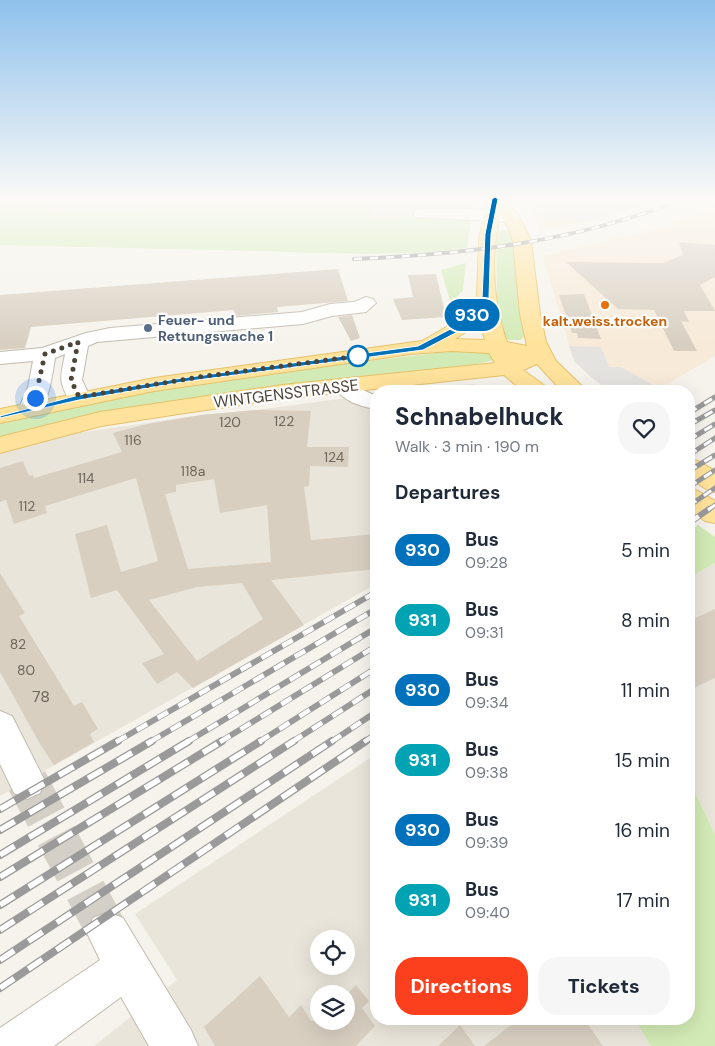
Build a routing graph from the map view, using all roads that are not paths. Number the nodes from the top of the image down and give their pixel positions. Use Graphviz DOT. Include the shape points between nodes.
graph roads {
  1 [pos="490,248"];
  2 [pos="523,248"];
  3 [pos="486,298"];
  4 [pos="366,303"];
  5 [pos="78,342"];
  6 [pos="496,346"];
  7 [pos="420,348"];
  8 [pos="45,354"];
  9 [pos="542,355"];
  10 [pos="0,358"];
  11 [pos="509,368"];
  12 [pos="530,385"];
  13 [pos="569,385"];
  14 [pos="344,386"];
  15 [pos="79,397"];
  16 [pos="370,401"];
  17 [pos="31,408"];
  18 [pos="0,416"];
  19 [pos="0,445"];
  20 [pos="695,471"];
  21 [pos="715,483"];
  22 [pos="695,500"];
  23 [pos="715,514"];
  24 [pos="0,727"];
  25 [pos="27,781"];
  26 [pos="15,1046"];
  27 [pos="175,1046"];
  1 -- 3 [label="main road"];
  2 -- 9 [label="main road" via="530,316"];
  3 -- 6 [label="main road"];
  3 -- 7 [label="main road, WINTGENSSTRASSE" via="462,326"];
  4 -- 5 [label="street" via="359,308 330,310 303,318 110,334"];
  5 -- 8 [label="street"];
  5 -- 15 [label="street" via="71,380"];
  6 -- 7 [label="main road, WINTGENSSTRASSE"];
  6 -- 9 [label="main road, WINTGENSSTRASSE"];
  6 -- 11 [label="main road"];
  7 -- 15 [label="main road, WINTGENSSTRASSE"];
  8 -- 10 [label="street"];
  8 -- 17 [label="street"];
  9 -- 11 [label="main road, WINTGENSSTRASSE"];
  9 -- 13 [label="main road"];
  11 -- 12 [label="main road"];
  11 -- 14 [label="main road, WINTGENSSTRASSE"];
  14 -- 16 [label="street" via="350,394"];
  14 -- 19 [label="main road, WINTGENSSTRASSE" via="254,396 100,420"];
  15 -- 17 [label="main road, WINTGENSSTRASSE"];
  17 -- 18 [label="main road, WINTGENSSTRASSE"];
  20 -- 21 [label="main road"];
  22 -- 23 [label="main road"];
  24 -- 25 [label="street"];
  26 -- 27 [label="street" via="118,950"];
}
